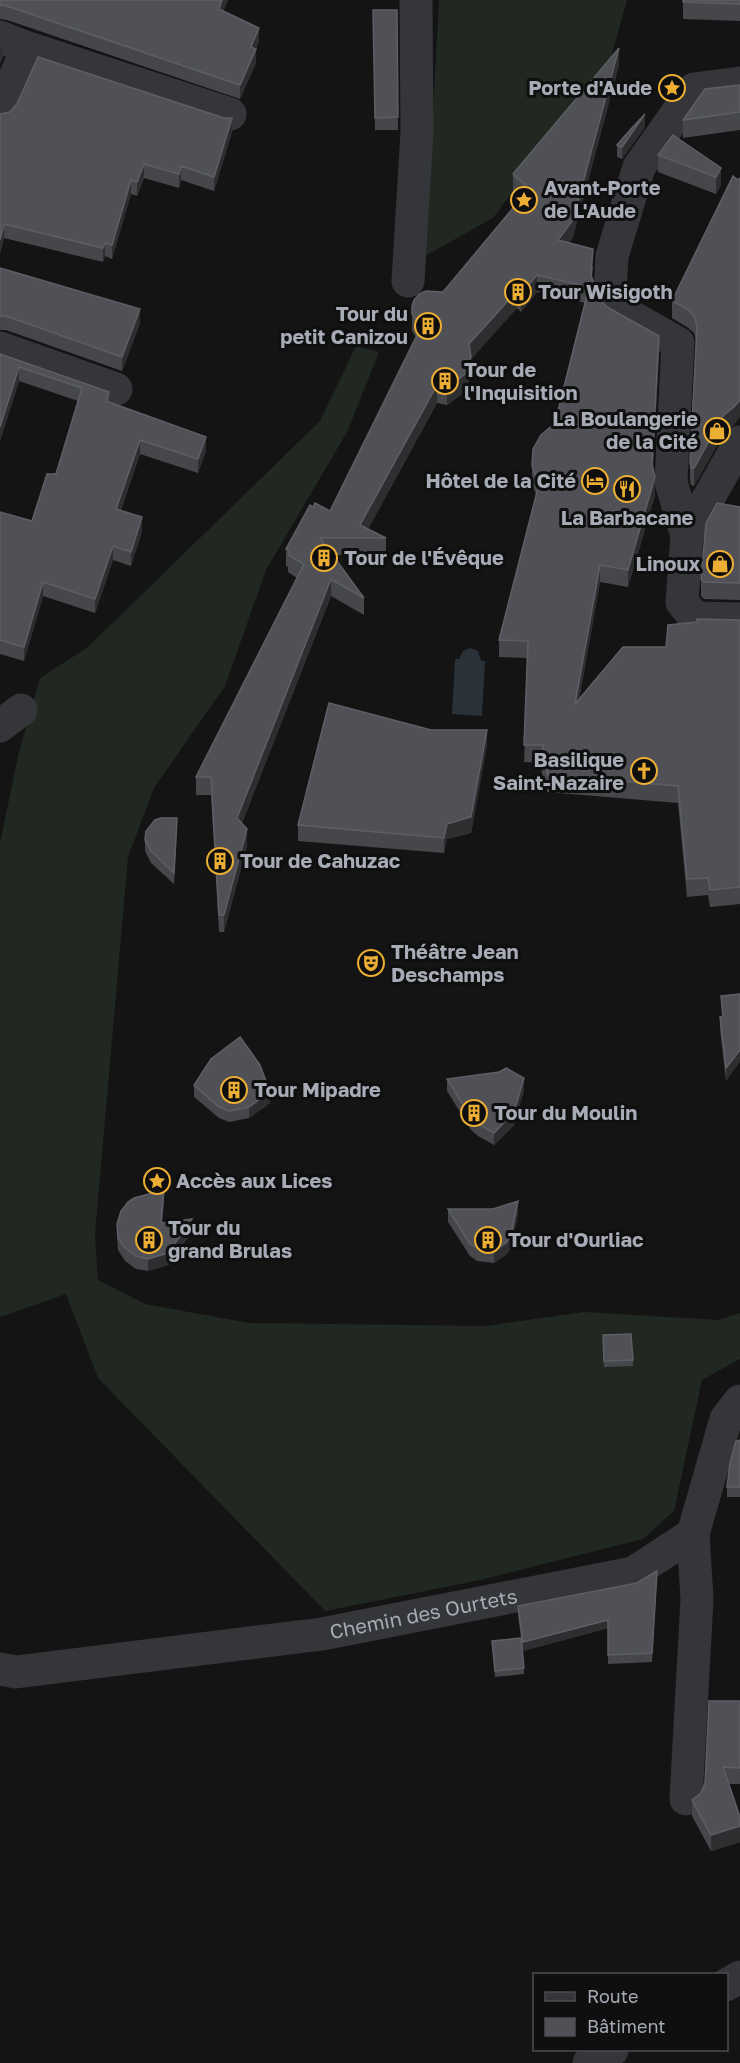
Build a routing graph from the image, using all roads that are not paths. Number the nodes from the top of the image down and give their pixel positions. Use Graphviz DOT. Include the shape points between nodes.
graph roads {
  1 [pos="416,0"];
  2 [pos="14,42"];
  3 [pos="740,83"];
  4 [pos="0,110"];
  5 [pos="230,114"];
  6 [pos="408,281"];
  7 [pos="0,348"];
  8 [pos="116,389"];
  9 [pos="740,442"];
  10 [pos="687,536"];
  11 [pos="740,619"];
  12 [pos="740,1401"];
  13 [pos="693,1534"];
  14 [pos="0,1669"];
  15 [pos="686,1799"];
  16 [pos="609,2051"];
  17 [pos="589,2063"];
  1 -- 6 [label="street" via="417,132"];
  2 -- 4 [label="street"];
  2 -- 5 [label="street"];
  3 -- 10 [label="street" via="694,89 639,166 612,256 610,293 616,308 678,343 671,482"];
  7 -- 8 [label="street"];
  9 -- 10 [label="street"];
  10 -- 11 [label="street" via="682,602 695,618"];
  12 -- 13 [label="street" via="726,1419"];
  13 -- 14 [label="street, Chemin des Ourtets" via="633,1573 322,1634 16,1672"];
  13 -- 15 [label="street" via="697,1599"];
  16 -- 17 [label="street"];
}
